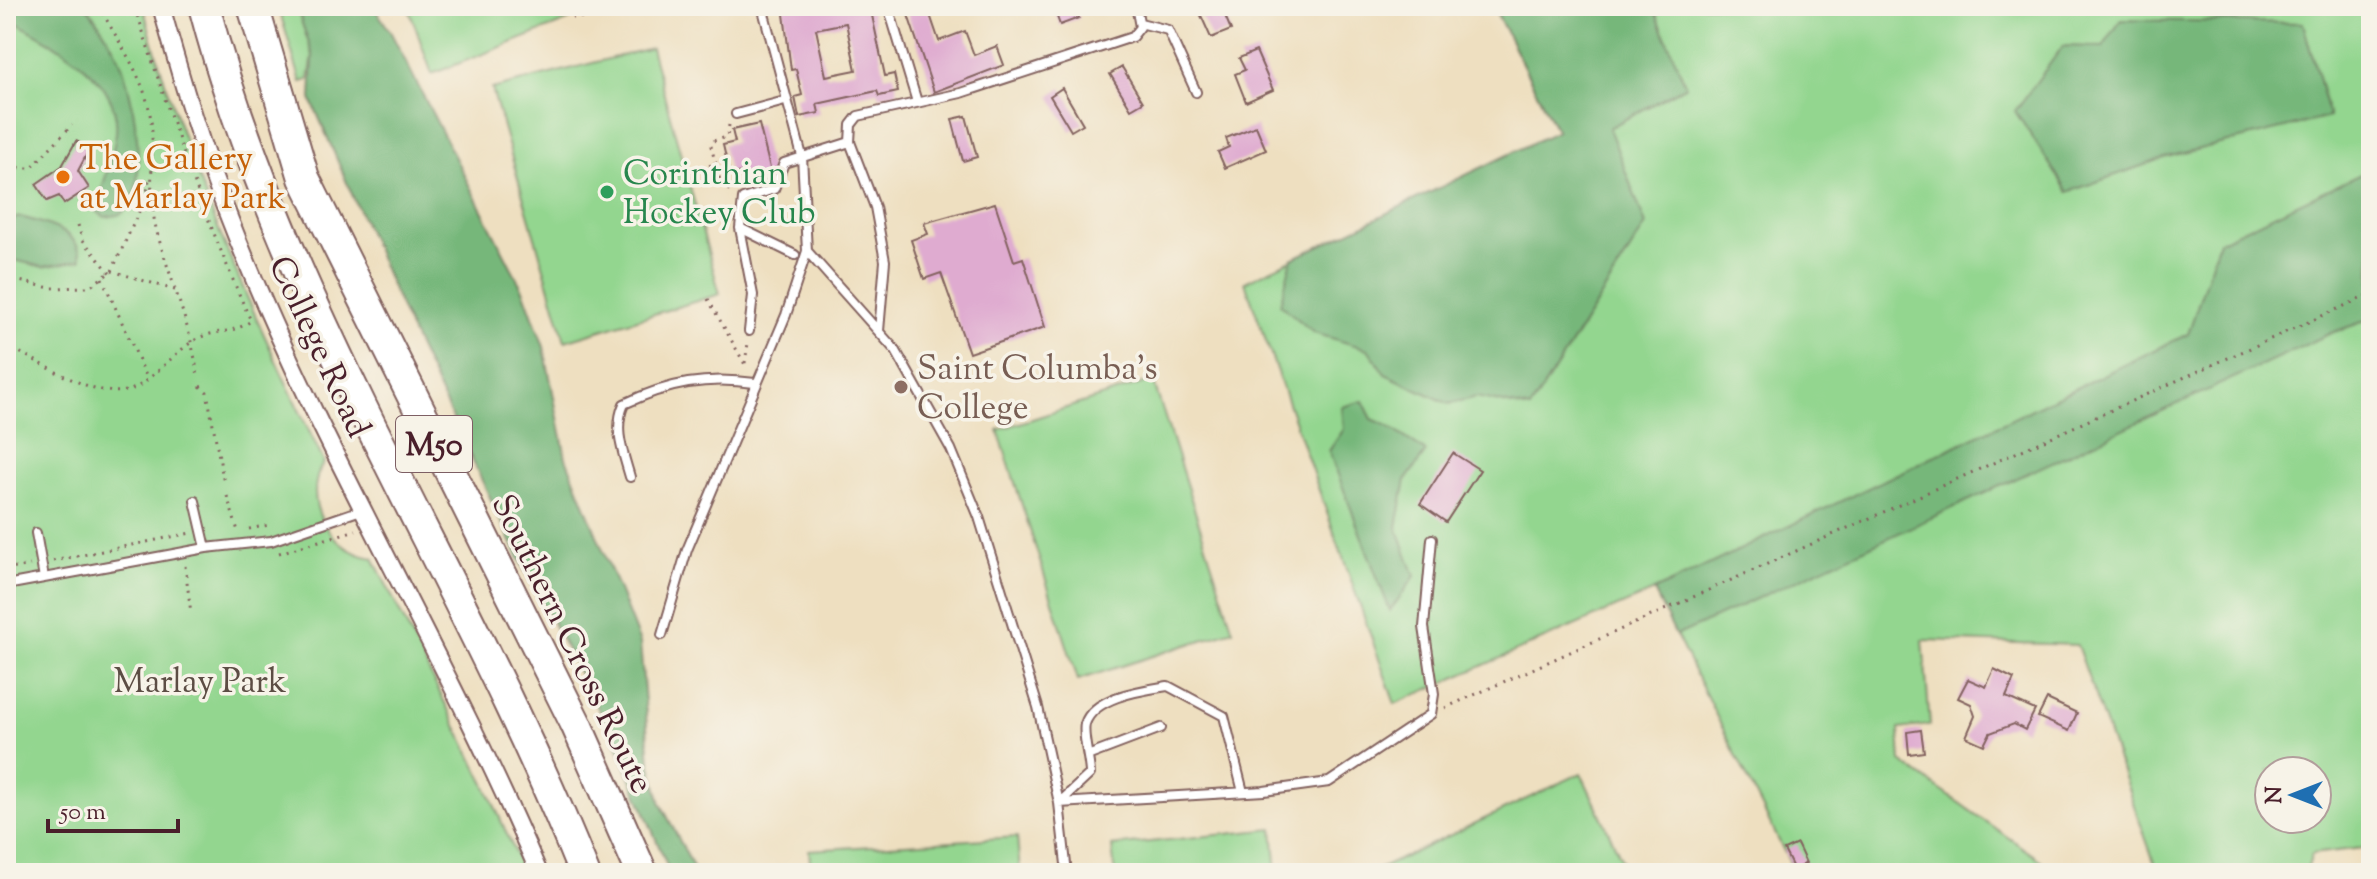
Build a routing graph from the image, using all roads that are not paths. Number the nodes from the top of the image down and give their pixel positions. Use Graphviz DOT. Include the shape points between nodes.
graph roads {
  1 [pos="161,6"];
  2 [pos="204,6"];
  3 [pos="253,6"];
  4 [pos="762,6"];
  5 [pos="888,6"];
  6 [pos="1136,6"];
  7 [pos="1140,23"];
  8 [pos="1196,92"];
  9 [pos="785,101"];
  10 [pos="917,102"];
  11 [pos="736,114"];
  12 [pos="850,142"];
  13 [pos="802,156"];
  14 [pos="740,228"];
  15 [pos="807,251"];
  16 [pos="795,255"];
  17 [pos="749,331"];
  18 [pos="879,331"];
  19 [pos="755,383"];
  20 [pos="630,477"];
  21 [pos="195,501"];
  22 [pos="365,508"];
  23 [pos="36,533"];
  24 [pos="1432,539"];
  25 [pos="206,548"];
  26 [pos="44,578"];
  27 [pos="6,585"];
  28 [pos="662,635"];
  29 [pos="1161,728"];
  30 [pos="1090,755"];
  31 [pos="1243,792"];
  32 [pos="1059,803"];
  33 [pos="539,873"];
  34 [pos="584,873"];
  35 [pos="642,873"];
  36 [pos="1067,873"];
  1 -- 22 [label="street, College Road" via="229,220 292,363"];
  2 -- 34 [label="highway, M50" via="247,141 304,287 503,691"];
  3 -- 35 [label="highway, Southern Cross Route / M50" via="304,178 576,724"];
  4 -- 9 [label="lane"];
  5 -- 10 [label="lane"];
  6 -- 7 [label="lane"];
  7 -- 8 [label="lane" via="1168,30"];
  7 -- 10 [label="lane" via="1132,37 961,93"];
  9 -- 11 [label="lane"];
  9 -- 13 [label="lane"];
  10 -- 12 [label="lane" via="858,116 851,125"];
  12 -- 13 [label="lane"];
  12 -- 18 [label="lane" via="881,232 885,290"];
  13 -- 14 [label="lane" via="784,163 774,189 743,199"];
  13 -- 15 [label="lane"];
  14 -- 16 [label="lane"];
  14 -- 17 [label="lane" via="753,295"];
  15 -- 18 [label="lane"];
  15 -- 19 [label="lane"];
  18 -- 32 [label="lane" via="896,351 951,449 979,517 1038,707"];
  19 -- 20 [label="lane" via="703,379 651,391 624,404 619,438"];
  19 -- 28 [label="lane" via="687,550"];
  21 -- 25 [label="lane"];
  22 -- 25 [label="lane" via="271,541"];
  22 -- 33 [label="street, College Road"];
  23 -- 26 [label="lane"];
  24 -- 31 [label="lane" via="1424,627 1434,694 1431,714 1329,782"];
  25 -- 26 [label="lane"];
  26 -- 27 [label="lane"];
  29 -- 30 [label="lane"];
  30 -- 31 [label="lane" via="1085,725 1095,710 1128,694 1168,686 1224,716"];
  30 -- 32 [label="lane" via="1090,774"];
  31 -- 32 [label="lane"];
  32 -- 36 [label="lane"];
}
